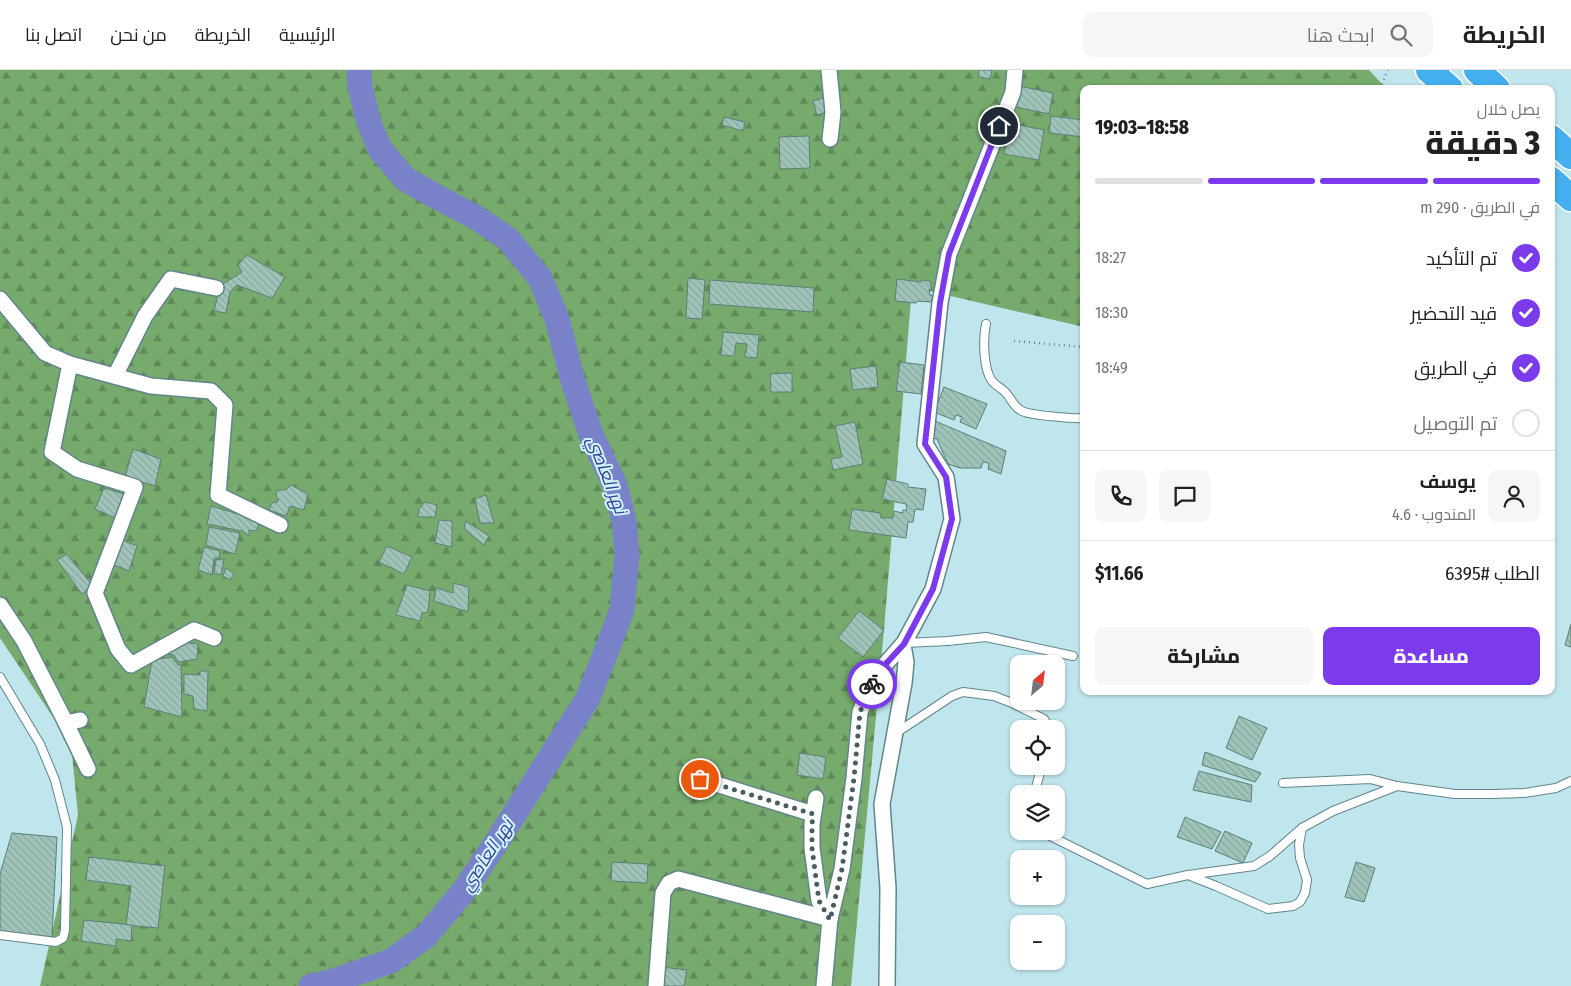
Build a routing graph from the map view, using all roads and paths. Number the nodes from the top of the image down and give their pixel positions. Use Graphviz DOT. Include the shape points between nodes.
graph roads {
  1 [pos="829,70"];
  2 [pos="1015,70"];
  3 [pos="1388,70"];
  4 [pos="1429,70"];
  5 [pos="1477,70"];
  6 [pos="1382,85"];
  7 [pos="1446,85"];
  8 [pos="1493,85"];
  9 [pos="830,139"];
  10 [pos="1555,142"];
  11 [pos="1571,156"];
  12 [pos="1555,184"];
  13 [pos="1571,198"];
  14 [pos="216,288"];
  15 [pos="0,299"];
  16 [pos="986,324"];
  17 [pos="1014,341"];
  18 [pos="1080,347"];
  19 [pos="70,364"];
  20 [pos="115,376"];
  21 [pos="1080,418"];
  22 [pos="280,525"];
  23 [pos="0,604"];
  24 [pos="214,638"];
  25 [pos="904,644"];
  26 [pos="1073,656"];
  27 [pos="0,677"];
  28 [pos="1045,720"];
  29 [pos="894,734"];
  30 [pos="88,769"];
  31 [pos="700,779"];
  32 [pos="1571,781"];
  33 [pos="1284,783"];
  34 [pos="1398,786"];
  35 [pos="816,798"];
  36 [pos="813,814"];
  37 [pos="1302,828"];
  38 [pos="1058,840"];
  39 [pos="1188,875"];
  40 [pos="830,920"];
  41 [pos="0,935"];
  42 [pos="656,986"];
  43 [pos="824,986"];
  44 [pos="887,986"];
  1 -- 9 [label="street" via="833,112"];
  2 -- 25 [label="street" via="1013,92 949,254 940,303 925,444 946,477 952,519 933,589"];
  3 -- 6 [label="path"];
  4 -- 7 [label="highway"];
  5 -- 8 [label="highway"];
  10 -- 11 [label="highway"];
  12 -- 13 [label="highway"];
  14 -- 20 [label="street" via="171,279 145,316"];
  15 -- 19 [label="street" via="45,353"];
  16 -- 21 [label="lane" via="983,351 990,379 1004,390 1011,401 1022,412"];
  17 -- 18 [label="path"];
  19 -- 20 [label="street"];
  19 -- 24 [label="street" via="52,452 77,469 135,487 95,594 118,649 131,665 194,630"];
  20 -- 22 [label="street" via="150,386 211,391 225,405 218,495"];
  23 -- 30 [label="street" via="73,722"];
  25 -- 26 [label="lane" via="986,637"];
  25 -- 29 [label="street" via="904,682"];
  25 -- 40 [label="street" via="882,668 860,712 842,869"];
  27 -- 41 [label="lane" via="40,744 68,827 66,930 63,938 56,942"];
  28 -- 29 [label="lane" via="994,696 963,692"];
  29 -- 44 [label="street" via="882,804 888,888"];
  31 -- 36 [label="street"];
  32 -- 34 [label="lane" via="1556,788 1492,794 1455,794"];
  33 -- 34 [label="lane" via="1370,779"];
  34 -- 37 [label="lane" via="1333,810"];
  35 -- 36 [label="street"];
  36 -- 40 [label="street" via="812,848 819,901"];
  37 -- 39 [label="lane" via="1254,866"];
  37 -- 39 [label="lane" via="1300,858 1307,880 1305,893 1293,906 1268,909"];
  38 -- 39 [label="lane" via="1147,884"];
  40 -- 42 [label="street" via="678,878 669,883 663,893"];
  40 -- 43 [label="street"];
}
